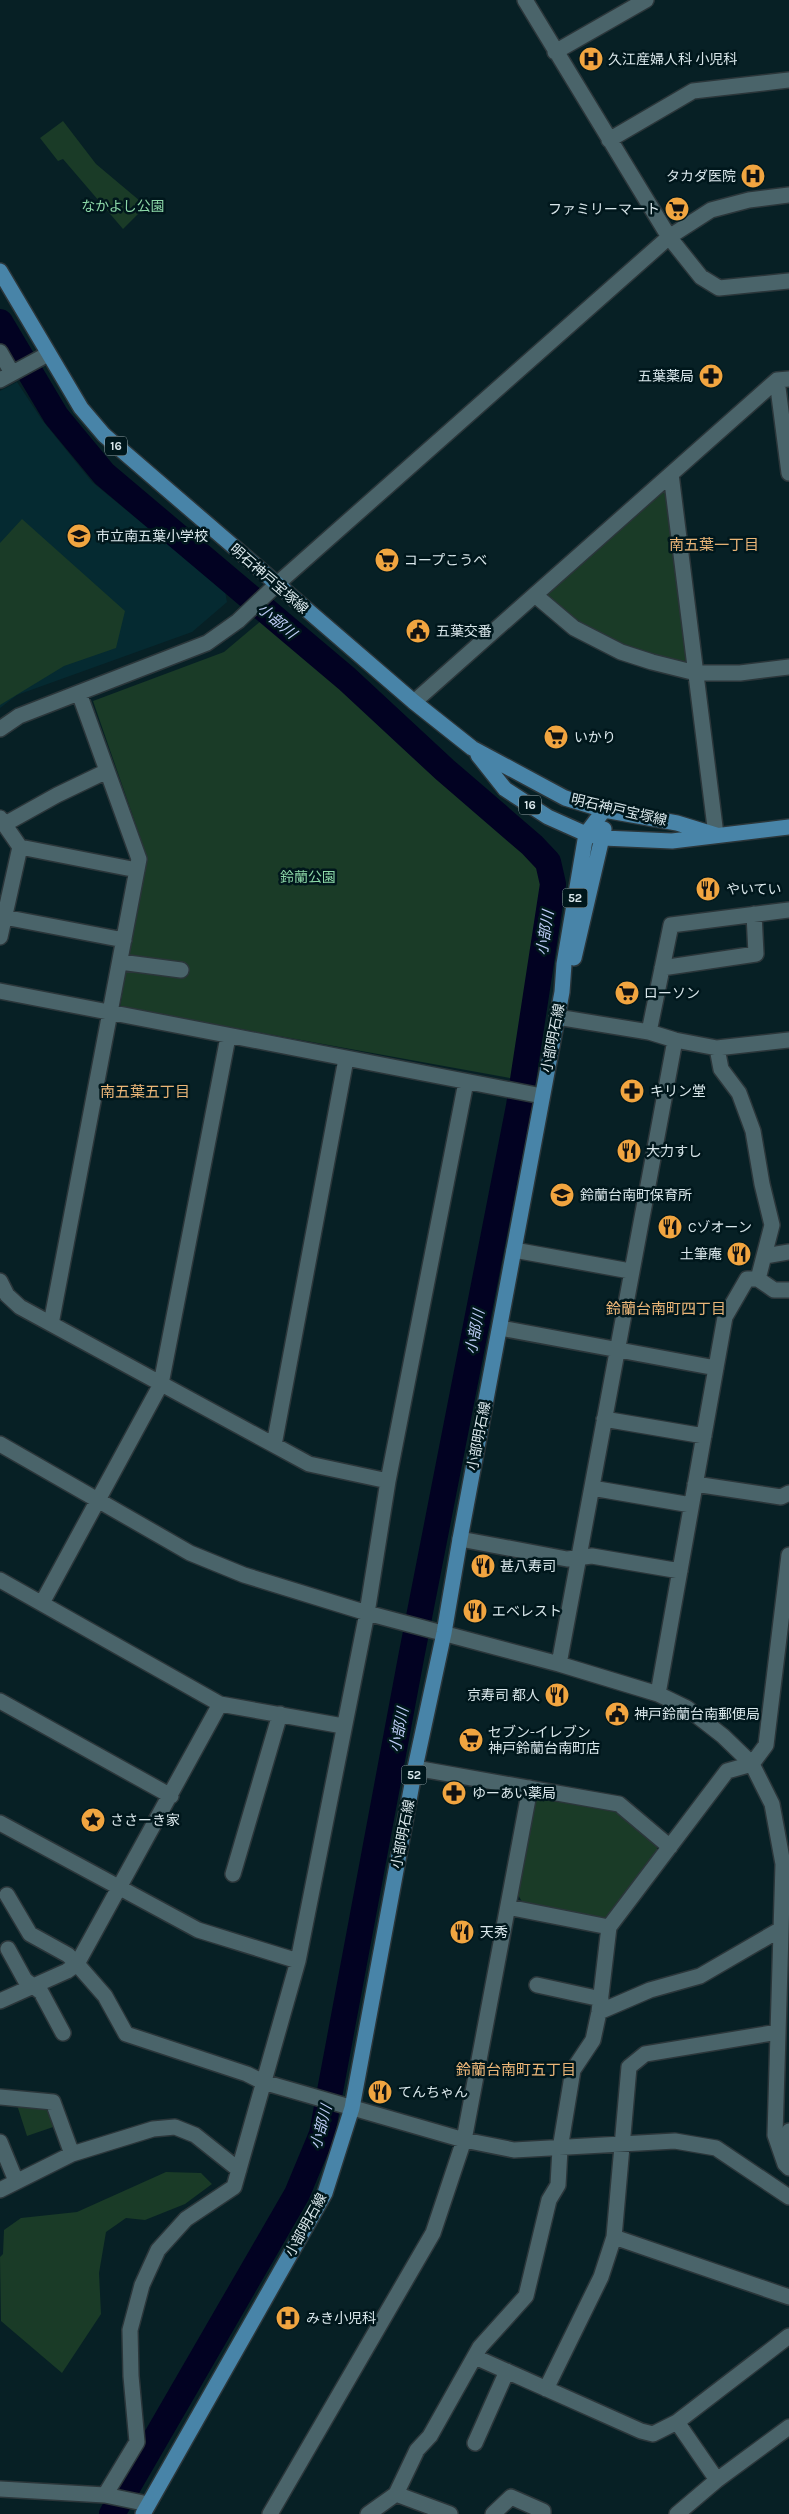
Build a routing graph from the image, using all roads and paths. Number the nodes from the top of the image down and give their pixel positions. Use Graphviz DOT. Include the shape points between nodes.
graph roads {
  1 [pos="525,0"];
  2 [pos="646,0"];
  3 [pos="555,52"];
  4 [pos="789,80"];
  5 [pos="609,140"];
  6 [pos="789,195"];
  7 [pos="669,237"];
  8 [pos="0,271"];
  9 [pos="789,281"];
  10 [pos="0,352"];
  11 [pos="43,357"];
  12 [pos="6,376"];
  13 [pos="783,379"];
  14 [pos="789,473"];
  15 [pos="671,474"];
  16 [pos="272,589"];
  17 [pos="535,595"];
  18 [pos="789,667"];
  19 [pos="696,673"];
  20 [pos="79,693"];
  21 [pos="414,702"];
  22 [pos="0,730"];
  23 [pos="472,748"];
  24 [pos="108,771"];
  25 [pos="604,810"];
  26 [pos="2,821"];
  27 [pos="789,827"];
  28 [pos="586,834"];
  29 [pos="716,835"];
  30 [pos="603,838"];
  31 [pos="20,847"];
  32 [pos="137,870"];
  33 [pos="789,910"];
  34 [pos="754,914"];
  35 [pos="4,917"];
  36 [pos="0,937"];
  37 [pos="124,940"];
  38 [pos="120,962"];
  39 [pos="662,968"];
  40 [pos="181,970"];
  41 [pos="0,991"];
  42 [pos="562,992"];
  43 [pos="110,1014"];
  44 [pos="557,1017"];
  45 [pos="649,1032"];
  46 [pos="228,1037"];
  47 [pos="674,1040"];
  48 [pos="789,1040"];
  49 [pos="717,1048"];
  50 [pos="346,1059"];
  51 [pos="466,1082"];
  52 [pos="538,1095"];
  53 [pos="514,1250"];
  54 [pos="789,1252"];
  55 [pos="765,1256"];
  56 [pos="630,1271"];
  57 [pos="758,1279"];
  58 [pos="0,1281"];
  59 [pos="789,1290"];
  60 [pos="50,1324"];
  61 [pos="500,1328"];
  62 [pos="616,1350"];
  63 [pos="716,1368"];
  64 [pos="161,1384"];
  65 [pos="604,1419"];
  66 [pos="704,1436"];
  67 [pos="0,1444"];
  68 [pos="274,1445"];
  69 [pos="388,1481"];
  70 [pos="695,1484"];
  71 [pos="592,1488"];
  72 [pos="789,1493"];
  73 [pos="99,1501"];
  74 [pos="691,1505"];
  75 [pos="460,1539"];
  76 [pos="789,1555"];
  77 [pos="578,1558"];
  78 [pos="680,1571"];
  79 [pos="0,1580"];
  80 [pos="42,1603"];
  81 [pos="367,1613"];
  82 [pos="444,1634"];
  83 [pos="559,1664"];
  84 [pos="658,1694"];
  85 [pos="0,1701"];
  86 [pos="220,1704"];
  87 [pos="280,1714"];
  88 [pos="343,1726"];
  89 [pos="752,1764"];
  90 [pos="415,1768"];
  91 [pos="530,1788"];
  92 [pos="171,1796"];
  93 [pos="0,1823"];
  94 [pos="670,1846"];
  95 [pos="786,1865"];
  96 [pos="233,1874"];
  97 [pos="121,1888"];
  98 [pos="7,1896"];
  99 [pos="508,1907"];
  100 [pos="609,1927"];
  101 [pos="781,1929"];
  102 [pos="8,1949"];
  103 [pos="298,1961"];
  104 [pos="77,1964"];
  105 [pos="34,1985"];
  106 [pos="537,1986"];
  107 [pos="0,2001"];
  108 [pos="600,2005"];
  109 [pos="778,2032"];
  110 [pos="63,2033"];
  111 [pos="263,2082"];
  112 [pos="0,2096"];
  113 [pos="345,2105"];
  114 [pos="789,2131"];
  115 [pos="464,2140"];
  116 [pos="0,2142"];
  117 [pos="623,2144"];
  118 [pos="560,2149"];
  119 [pos="72,2154"];
  120 [pos="787,2166"];
  121 [pos="239,2170"];
  122 [pos="16,2181"];
  123 [pos="0,2190"];
  124 [pos="789,2197"];
  125 [pos="614,2237"];
  126 [pos="789,2297"];
  127 [pos="789,2336"];
  128 [pos="475,2358"];
  129 [pos="507,2371"];
  130 [pos="546,2389"];
  131 [pos="676,2422"];
  132 [pos="789,2428"];
  133 [pos="475,2443"];
  134 [pos="717,2480"];
  135 [pos="0,2489"];
  136 [pos="396,2494"];
  137 [pos="106,2495"];
  138 [pos="146,2509"];
  139 [pos="270,2514"];
  140 [pos="368,2514"];
  141 [pos="450,2514"];
  142 [pos="493,2514"];
  143 [pos="543,2514"];
  144 [pos="677,2514"];
  1 -- 3 [label="street"];
  2 -- 3 [label="street"];
  3 -- 5 [label="street"];
  4 -- 5 [label="street" via="693,92"];
  5 -- 7 [label="street"];
  6 -- 7 [label="street" via="749,200 711,210"];
  7 -- 9 [label="street" via="701,278 719,288"];
  7 -- 16 [label="street"];
  8 -- 11 [label="main road, 明石神戸宝塚線 / 16"];
  10 -- 12 [label="street"];
  11 -- 12 [label="street"];
  11 -- 16 [label="main road, 明石神戸宝塚線 / 16" via="104,435"];
  13 -- 14 [label="street"];
  13 -- 15 [label="street"];
  15 -- 17 [label="street"];
  15 -- 19 [label="street"];
  16 -- 20 [label="street" via="238,621 208,643"];
  16 -- 21 [label="main road, 明石神戸宝塚線 / 16"];
  17 -- 19 [label="street" via="574,628 621,652"];
  17 -- 21 [label="street"];
  18 -- 19 [label="street" via="740,673"];
  19 -- 29 [label="street"];
  20 -- 22 [label="street" via="19,716"];
  20 -- 24 [label="street"];
  21 -- 23 [label="main road, 明石神戸宝塚線 / 16"];
  23 -- 25 [label="main road, 明石神戸宝塚線 / 16" via="565,798"];
  23 -- 28 [label="main road, 明石神戸宝塚線 / 16" via="505,789 548,817"];
  24 -- 26 [label="street"];
  24 -- 32 [label="street" via="139,859"];
  25 -- 28 [label="main road, 小部明石線 / 52"];
  25 -- 29 [label="main road, 明石神戸宝塚線 / 16" via="676,823"];
  25 -- 30 [label="main road, 小部明石線 / 52"];
  26 -- 31 [label="street"];
  27 -- 29 [label="main road, 明石神戸宝塚線 / 16"];
  28 -- 30 [label="main road, 明石神戸宝塚線 / 16"];
  28 -- 42 [label="main road, 小部明石線 / 52"];
  29 -- 30 [label="main road, 明石神戸宝塚線 / 16" via="672,841"];
  30 -- 42 [label="main road, 小部明石線 / 52" via="572,967"];
  31 -- 32 [label="street"];
  31 -- 35 [label="street"];
  32 -- 37 [label="street"];
  33 -- 34 [label="street"];
  34 -- 39 [label="street" via="670,925"];
  34 -- 39 [label="street" via="756,954"];
  35 -- 36 [label="street"];
  35 -- 37 [label="street"];
  37 -- 38 [label="street"];
  38 -- 40 [label="street"];
  38 -- 43 [label="street"];
  39 -- 45 [label="street"];
  41 -- 43 [label="street"];
  42 -- 44 [label="main road, 小部明石線 / 52"];
  43 -- 46 [label="street"];
  43 -- 60 [label="street"];
  44 -- 45 [label="street"];
  44 -- 52 [label="main road, 小部明石線 / 52"];
  45 -- 47 [label="street"];
  46 -- 50 [label="street"];
  46 -- 64 [label="street"];
  47 -- 49 [label="street"];
  47 -- 56 [label="street"];
  48 -- 49 [label="street"];
  49 -- 55 [label="street" via="721,1069 738,1093 753,1131 772,1225"];
  50 -- 51 [label="street"];
  50 -- 68 [label="street"];
  51 -- 52 [label="street"];
  51 -- 69 [label="street"];
  52 -- 53 [label="main road, 小部明石線 / 52"];
  53 -- 56 [label="street"];
  53 -- 61 [label="main road, 小部明石線 / 52"];
  54 -- 55 [label="street"];
  55 -- 57 [label="street"];
  56 -- 62 [label="street"];
  57 -- 59 [label="street" via="774,1290"];
  57 -- 63 [label="street" via="746,1279 725,1317"];
  58 -- 60 [label="street" via="7,1295 20,1307"];
  60 -- 64 [label="street"];
  61 -- 62 [label="street"];
  61 -- 75 [label="main road, 小部明石線 / 52"];
  62 -- 63 [label="street"];
  62 -- 65 [label="street"];
  63 -- 66 [label="street"];
  64 -- 68 [label="street"];
  64 -- 73 [label="street"];
  65 -- 66 [label="street"];
  65 -- 71 [label="street"];
  66 -- 70 [label="street"];
  67 -- 73 [label="street"];
  68 -- 69 [label="street" via="309,1464"];
  69 -- 81 [label="street"];
  70 -- 72 [label="street" via="781,1497"];
  70 -- 74 [label="street"];
  71 -- 74 [label="street"];
  71 -- 77 [label="street"];
  73 -- 80 [label="street"];
  73 -- 81 [label="street" via="190,1553 244,1575"];
  74 -- 78 [label="street"];
  75 -- 77 [label="street"];
  75 -- 82 [label="main road, 小部明石線 / 52"];
  76 -- 89 [label="street" via="766,1745"];
  77 -- 78 [label="street" via="592,1556"];
  77 -- 83 [label="street"];
  78 -- 84 [label="street"];
  79 -- 80 [label="street"];
  80 -- 86 [label="street"];
  81 -- 82 [label="street"];
  81 -- 88 [label="street"];
  82 -- 83 [label="street"];
  82 -- 90 [label="main road, 小部明石線 / 52"];
  83 -- 84 [label="street"];
  84 -- 89 [label="street" via="687,1708"];
  85 -- 92 [label="street"];
  86 -- 87 [label="street"];
  86 -- 92 [label="street"];
  87 -- 88 [label="street"];
  87 -- 96 [label="street"];
  88 -- 103 [label="street"];
  89 -- 94 [label="street" via="728,1771"];
  89 -- 95 [label="street" via="772,1804"];
  90 -- 91 [label="street"];
  90 -- 113 [label="main road, 小部明石線 / 52"];
  91 -- 94 [label="street" via="619,1804"];
  91 -- 99 [label="street"];
  92 -- 97 [label="street"];
  93 -- 97 [label="street"];
  94 -- 100 [label="street"];
  95 -- 101 [label="street"];
  97 -- 103 [label="street" via="198,1930"];
  97 -- 104 [label="street"];
  98 -- 104 [label="street" via="30,1934 68,1955"];
  99 -- 100 [label="street"];
  99 -- 115 [label="street"];
  100 -- 108 [label="street"];
  101 -- 108 [label="street" via="700,1976"];
  101 -- 109 [label="street"];
  102 -- 105 [label="street" via="25,1980"];
  103 -- 111 [label="street"];
  104 -- 105 [label="street"];
  104 -- 111 [label="street" via="105,1996 126,2034"];
  105 -- 107 [label="street"];
  105 -- 110 [label="street"];
  106 -- 108 [label="street"];
  108 -- 118 [label="street" via="592,2040 573,2070"];
  109 -- 117 [label="street" via="645,2054 629,2067"];
  109 -- 120 [label="street" via="775,2135"];
  111 -- 113 [label="street"];
  111 -- 121 [label="street"];
  112 -- 119 [label="street" via="53,2102"];
  113 -- 115 [label="street"];
  113 -- 138 [label="main road, 小部明石線 / 52" via="325,2193"];
  114 -- 120 [label="street"];
  115 -- 118 [label="street" via="514,2150"];
  115 -- 139 [label="street" via="433,2233"];
  116 -- 122 [label="street"];
  117 -- 118 [label="street"];
  117 -- 124 [label="street" via="675,2141 716,2148"];
  117 -- 125 [label="street"];
  118 -- 128 [label="street" via="558,2185 548,2200 526,2296 480,2347"];
  119 -- 121 [label="street" via="153,2129 175,2127 196,2135"];
  119 -- 122 [label="street"];
  121 -- 137 [label="street" via="234,2187 186,2218 158,2250 142,2285 130,2330 137,2442"];
  122 -- 123 [label="street"];
  125 -- 126 [label="street"];
  125 -- 130 [label="street" via="601,2277"];
  127 -- 131 [label="street"];
  128 -- 129 [label="street"];
  128 -- 136 [label="street" via="454,2389 430,2436 417,2450"];
  129 -- 130 [label="street"];
  129 -- 133 [label="street"];
  130 -- 131 [label="street" via="641,2431 653,2434"];
  131 -- 134 [label="street"];
  132 -- 134 [label="street"];
  134 -- 144 [label="street"];
  135 -- 137 [label="street"];
  136 -- 140 [label="street"];
  136 -- 141 [label="street"];
  137 -- 138 [label="street" via="132,2500"];
  142 -- 143 [label="street" via="511,2497 543,2511"];
}
